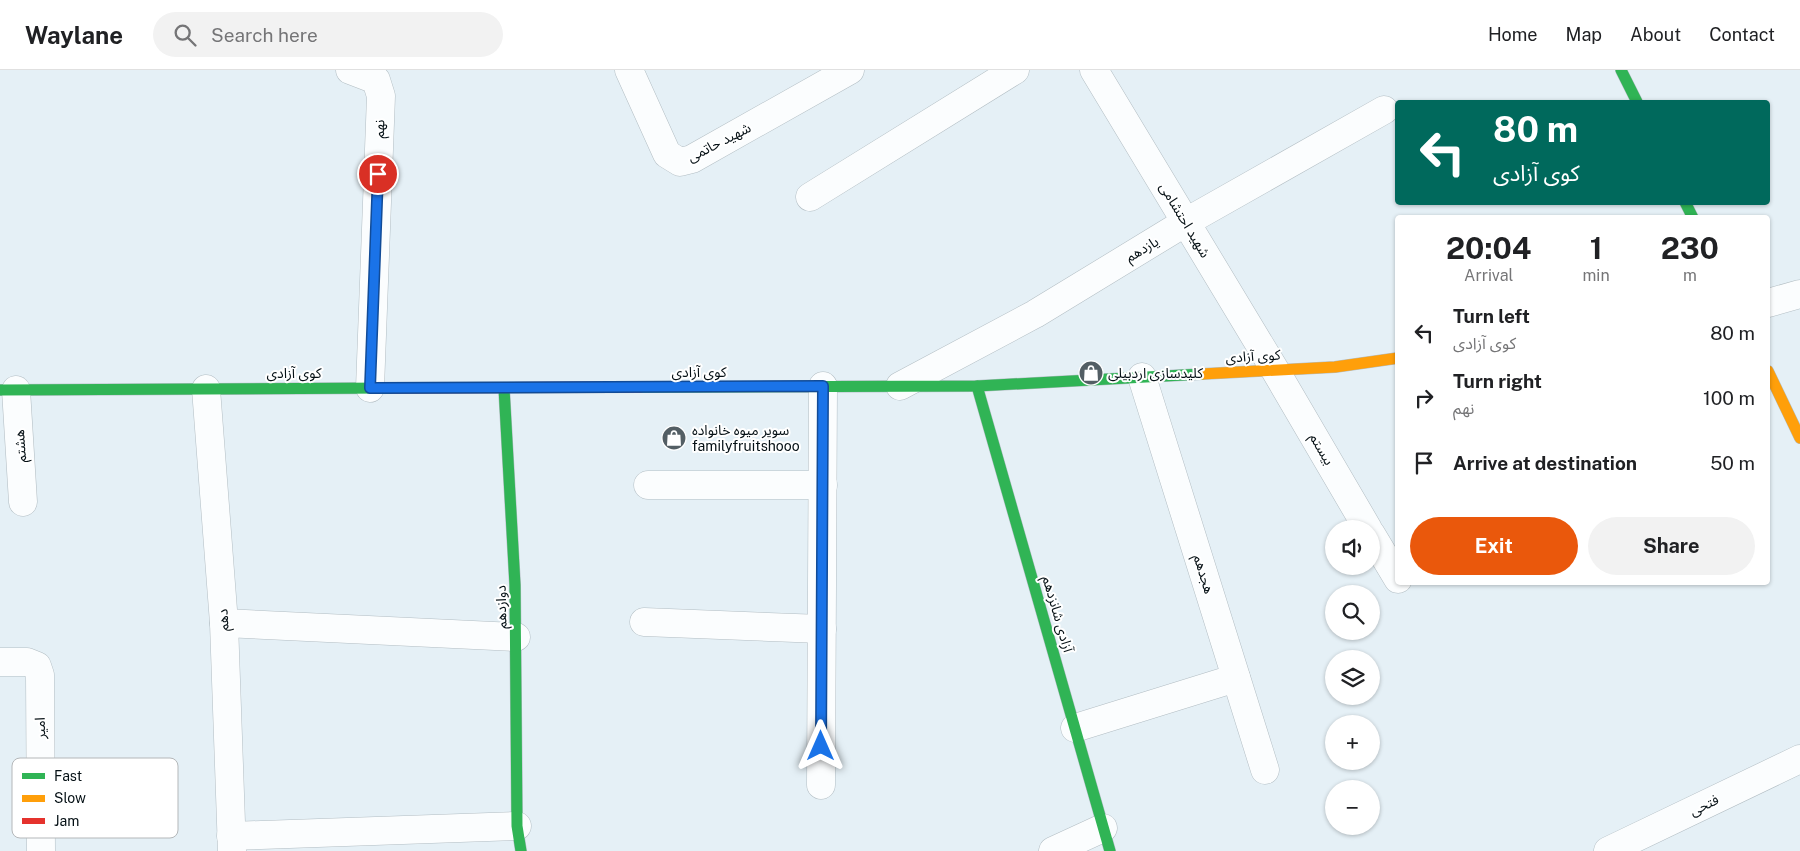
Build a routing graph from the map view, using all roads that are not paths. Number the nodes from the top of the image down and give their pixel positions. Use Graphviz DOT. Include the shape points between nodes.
graph roads {
  1 [pos="350,70"];
  2 [pos="630,70"];
  3 [pos="850,70"];
  4 [pos="1015,70"];
  5 [pos="1094,70"];
  6 [pos="1621,70"];
  7 [pos="1636,100"];
  8 [pos="1384,110"];
  9 [pos="810,197"];
  10 [pos="1186,222"];
  11 [pos="1800,294"];
  12 [pos="1770,302"];
  13 [pos="1395,358"];
  14 [pos="1276,370"];
  15 [pos="1770,375"];
  16 [pos="1142,377"];
  17 [pos="823,386"];
  18 [pos="900,386"];
  19 [pos="977,386"];
  20 [pos="370,388"];
  21 [pos="504,388"];
  22 [pos="206,389"];
  23 [pos="8,390"];
  24 [pos="1800,438"];
  25 [pos="648,485"];
  26 [pos="823,485"];
  27 [pos="23,502"];
  28 [pos="1363,520"];
  29 [pos="1380,549"];
  30 [pos="1395,575"];
  31 [pos="224,622"];
  32 [pos="644,622"];
  33 [pos="822,629"];
  34 [pos="516,637"];
  35 [pos="0,662"];
  36 [pos="1236,678"];
  37 [pos="1074,728"];
  38 [pos="40,758"];
  39 [pos="1800,759"];
  40 [pos="1266,770"];
  41 [pos="821,785"];
  42 [pos="41,838"];
  43 [pos="519,838"];
  44 [pos="1106,839"];
  45 [pos="231,843"];
  46 [pos="41,851"];
  47 [pos="1053,851"];
  48 [pos="1608,851"];
  1 -- 20 [label="street, نهم" via="376,80 381,96"];
  2 -- 3 [label="street, شهید حاتمی" via="667,154 680,162 692,159"];
  4 -- 9 [label="street"];
  5 -- 10 [label="street, شهید احتشامی"];
  6 -- 7 [label="street"];
  8 -- 10 [label="street, یازدهم"];
  10 -- 14 [label="street, شهید احتشامی"];
  10 -- 18 [label="street, یازدهم" via="1035,314"];
  11 -- 12 [label="street"];
  13 -- 14 [label="street, کوی آزادی" via="1334,367"];
  14 -- 16 [label="street, کوی آزادی"];
  14 -- 28 [label="street, بیستم"];
  15 -- 24 [label="street"];
  16 -- 19 [label="street, کوی آزادی"];
  16 -- 36 [label="street, هجدهم"];
  17 -- 18 [label="street, کوی آزادی"];
  17 -- 21 [label="street, کوی آزادی"];
  17 -- 26 [label="street"];
  18 -- 19 [label="street, کوی آزادی"];
  19 -- 37 [label="street, آزادی شانزدهم"];
  20 -- 21 [label="street, کوی آزادی"];
  20 -- 22 [label="street, کوی آزادی"];
  21 -- 34 [label="street, دوازدهم"];
  22 -- 23 [label="street, کوی آزادی"];
  22 -- 31 [label="street, دهم"];
  23 -- 27 [label="street, هشتم"];
  25 -- 26 [label="street"];
  26 -- 33 [label="street"];
  29 -- 30 [label="street"];
  31 -- 34 [label="street"];
  31 -- 45 [label="street, دهم"];
  32 -- 33 [label="street"];
  33 -- 41 [label="street"];
  34 -- 43 [label="street, دوازدهم"];
  35 -- 38 [label="street, امیر" via="27,662 36,666 40,675"];
  36 -- 37 [label="street"];
  36 -- 40 [label="street, هجدهم"];
  37 -- 44 [label="street, آزادی شانزدهم"];
  39 -- 48 [label="street, فتحی"];
  42 -- 46 [label="street, امیر"];
  43 -- 45 [label="street"];
  44 -- 47 [label="street"];
}
